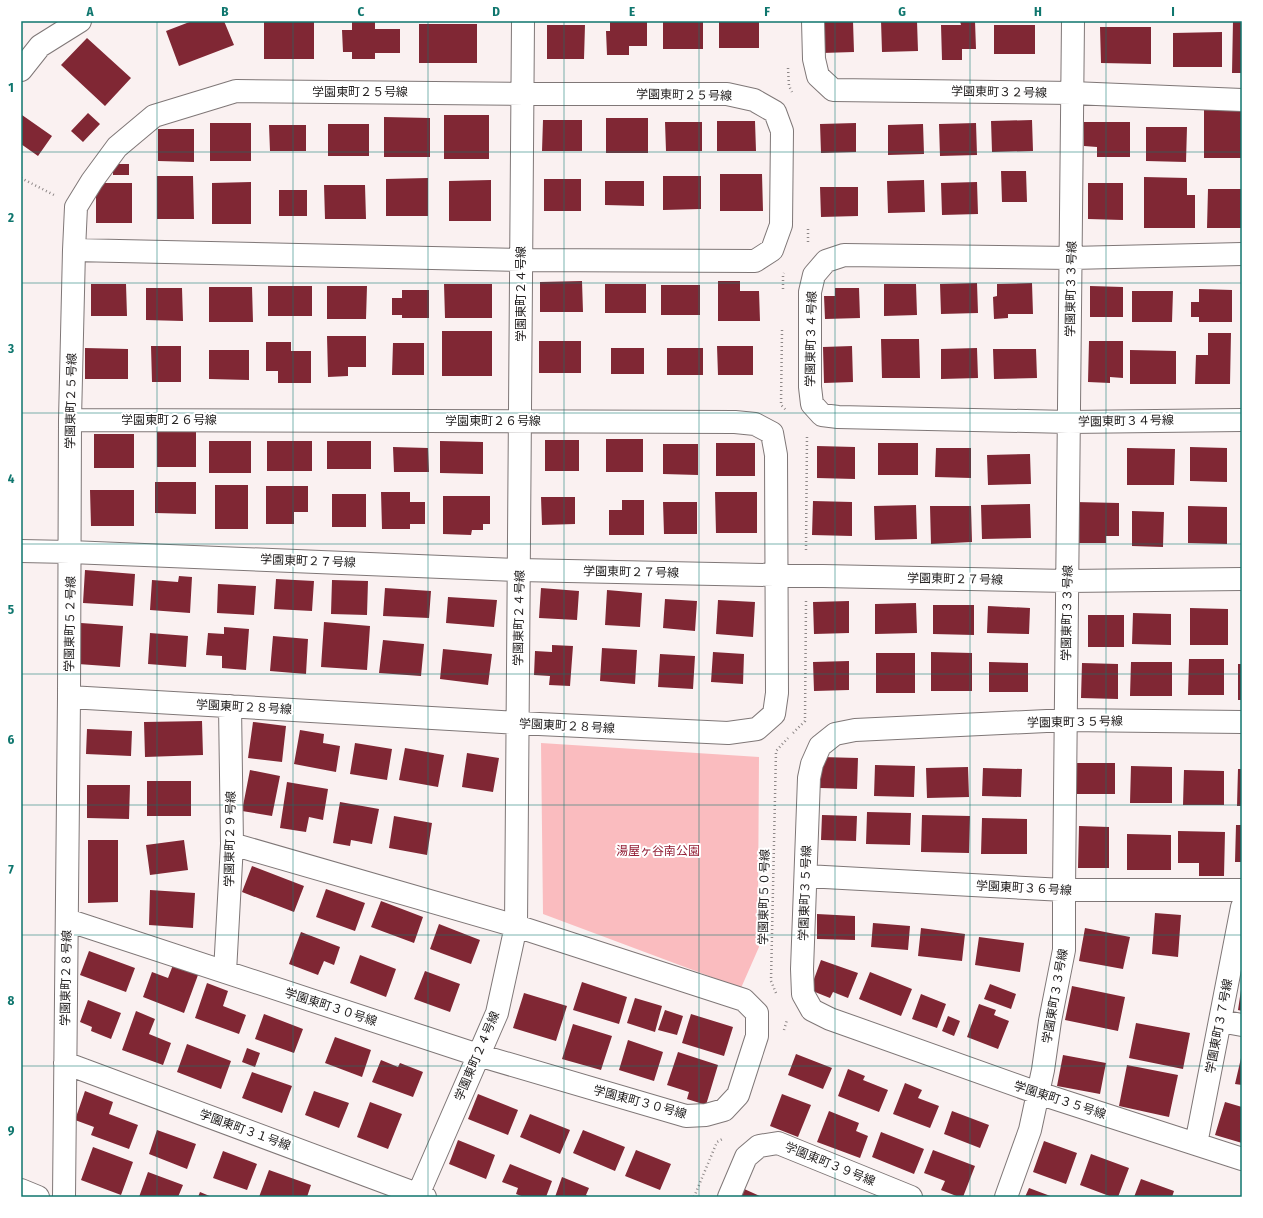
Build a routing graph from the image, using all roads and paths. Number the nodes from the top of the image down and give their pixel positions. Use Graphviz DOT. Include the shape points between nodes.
graph roads {
  1 [pos="80,21"];
  2 [pos="524,21"];
  3 [pos="813,21"];
  4 [pos="1073,21"];
  5 [pos="21,70"];
  6 [pos="1072,93"];
  7 [pos="523,94"];
  8 [pos="1242,100"];
  9 [pos="21,178"];
  10 [pos="76,207"];
  11 [pos="74,250"];
  12 [pos="1242,254"];
  13 [pos="1071,258"];
  14 [pos="522,260"];
  15 [pos="70,420"];
  16 [pos="1242,420"];
  17 [pos="520,422"];
  18 [pos="1070,422"];
  19 [pos="21,551"];
  20 [pos="70,552"];
  21 [pos="519,570"];
  22 [pos="777,575"];
  23 [pos="806,576"];
  24 [pos="1242,579"];
  25 [pos="1068,581"];
  26 [pos="69,697"];
  27 [pos="230,706"];
  28 [pos="1067,720"];
  29 [pos="1242,722"];
  30 [pos="518,724"];
  31 [pos="232,844"];
  32 [pos="806,876"];
  33 [pos="1064,890"];
  34 [pos="1242,890"];
  35 [pos="1242,907"];
  36 [pos="67,920"];
  37 [pos="516,926"];
  38 [pos="226,972"];
  39 [pos="777,994"];
  40 [pos="785,1014"];
  41 [pos="1220,1021"];
  42 [pos="1242,1024"];
  43 [pos="782,1034"];
  44 [pos="478,1055"];
  45 [pos="65,1063"];
  46 [pos="1038,1093"];
  47 [pos="730,1134"];
  48 [pos="1196,1144"];
  49 [pos="1242,1159"];
  50 [pos="21,1190"];
  51 [pos="420,1196"];
  52 [pos="38,1197"];
  53 [pos="64,1197"];
  54 [pos="694,1197"];
  55 [pos="729,1197"];
  56 [pos="912,1197"];
  57 [pos="1006,1197"];
  1 -- 5 [label="street" via="40,46"];
  2 -- 7 [label="street, 学園東町２４号線"];
  3 -- 6 [label="street, 学園東町３２号線" via="814,59 818,76 833,90"];
  4 -- 6 [label="street, 学園東町３３号線"];
  6 -- 8 [label="street, 学園東町３２号線"];
  6 -- 13 [label="street, 学園東町３３号線"];
  7 -- 10 [label="street, 学園東町２５号線" via="236,91 154,116 117,147"];
  7 -- 14 [label="street, 学園東町２４号線"];
  7 -- 14 [label="street, 学園東町２５号線" via="727,94 754,100 775,112 782,131 781,225 772,250 755,261"];
  9 -- 10 [label="path"];
  10 -- 11 [label="street, 学園東町２５号線"];
  11 -- 14 [label="street, 学園東町２５号線"];
  11 -- 15 [label="street, 学園東町２５号線"];
  12 -- 13 [label="street, 学園東町３４号線"];
  13 -- 18 [label="street, 学園東町３３号線"];
  13 -- 18 [label="street, 学園東町３４号線" via="844,255 826,261 814,275 810,300 810,392 812,404 822,415"];
  14 -- 17 [label="street, 学園東町２４号線"];
  15 -- 17 [label="street, 学園東町２６号線"];
  15 -- 20 [label="street, 学園東町２５号線"];
  16 -- 18 [label="street, 学園東町３４号線"];
  17 -- 21 [label="street, 学園東町２４号線"];
  17 -- 22 [label="street, 学園東町２６号線" via="735,422 755,424 772,433 776,455"];
  18 -- 25 [label="street, 学園東町３３号線"];
  19 -- 20 [label="street, 学園東町２７号線"];
  20 -- 21 [label="street, 学園東町２７号線"];
  20 -- 26 [label="street, 学園東町５２号線"];
  21 -- 22 [label="street, 学園東町２７号線"];
  21 -- 30 [label="street, 学園東町２４号線"];
  22 -- 23 [label="street, 学園東町２７号線"];
  22 -- 30 [label="street, 学園東町２８号線" via="776,700 774,714 757,729 728,733"];
  23 -- 25 [label="street, 学園東町２７号線"];
  23 -- 39 [label="path, 学園東町５０号線" via="805,722 776,751 771,981"];
  24 -- 25 [label="street, 学園東町２７号線"];
  25 -- 28 [label="street, 学園東町３３号線"];
  26 -- 27 [label="street, 学園東町２８号線"];
  26 -- 36 [label="street, 学園東町２８号線"];
  27 -- 30 [label="street, 学園東町２８号線"];
  27 -- 31 [label="street, 学園東町２９号線"];
  28 -- 29 [label="street, 学園東町３５号線"];
  28 -- 32 [label="street, 学園東町３５号線" via="855,730 835,734 820,746 809,778"];
  28 -- 33 [label="street, 学園東町３３号線"];
  30 -- 37 [label="street, 学園東町２４号線"];
  31 -- 37 [label="street, 学園東町３０号線"];
  31 -- 38 [label="street, 学園東町２９号線"];
  32 -- 33 [label="street, 学園東町３６号線"];
  32 -- 46 [label="street, 学園東町３５号線" via="803,994 812,1010 830,1019"];
  33 -- 34 [label="street, 学園東町３６号線"];
  33 -- 46 [label="street, 学園東町３３号線" via="1064,950"];
  35 -- 41 [label="street, 学園東町３７号線"];
  36 -- 38 [label="street, 学園東町３０号線"];
  36 -- 45 [label="street, 学園東町２８号線"];
  37 -- 44 [label="street, 学園東町２４号線" via="497,1013"];
  37 -- 44 [label="street, 学園東町３０号線" via="744,1000 757,1013 757,1036 738,1095 724,1110 706,1115 686,1116"];
  38 -- 44 [label="street, 学園東町３０号線"];
  40 -- 43 [label="path" via="787,1020"];
  41 -- 42 [label="street"];
  41 -- 48 [label="street, 学園東町３７号線"];
  44 -- 51 [label="street, 学園東町２４号線"];
  45 -- 51 [label="street, 学園東町３１号線"];
  45 -- 53 [label="street, 学園東町２８号線"];
  46 -- 48 [label="street, 学園東町３５号線"];
  46 -- 57 [label="street, 学園東町３３号線" via="1030,1130"];
  47 -- 54 [label="path" via="717,1142"];
  48 -- 49 [label="street, 学園東町３５号線"];
  50 -- 52 [label="street"];
  55 -- 56 [label="street, 学園東町３９号線" via="746,1157 759,1146 778,1143"];
}
